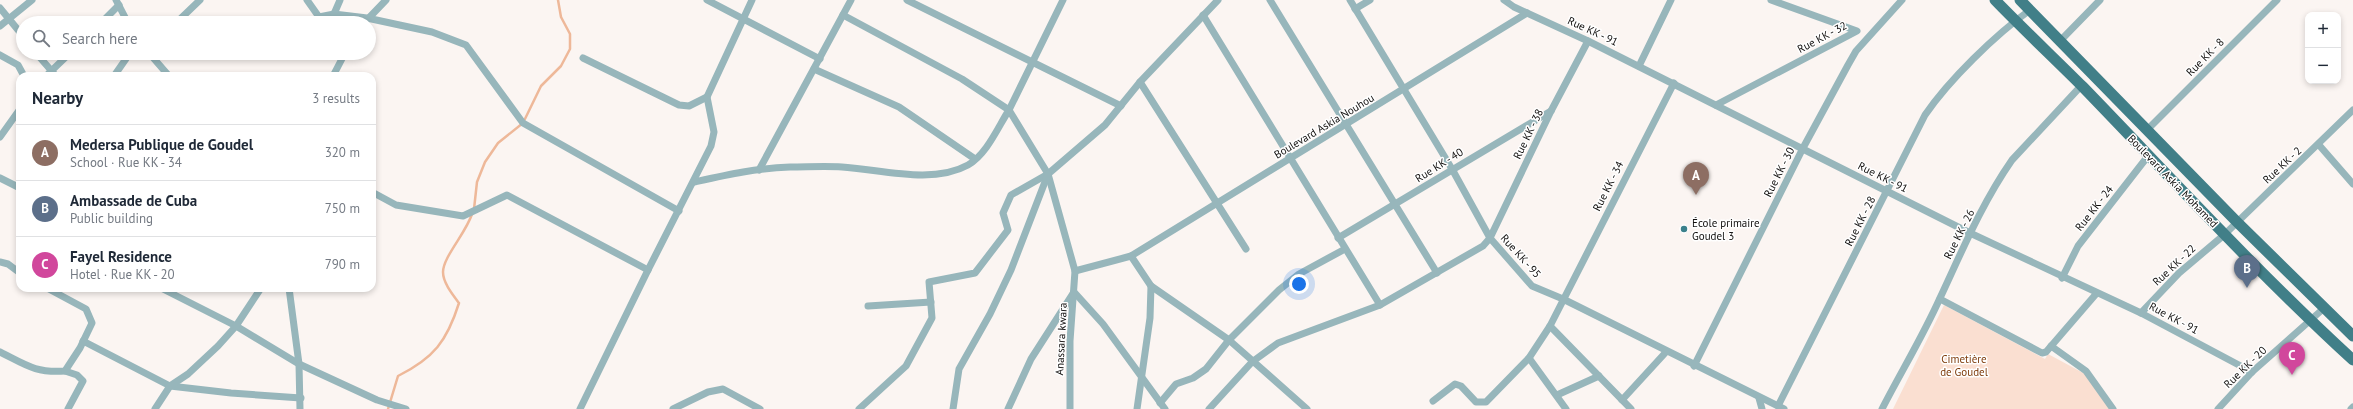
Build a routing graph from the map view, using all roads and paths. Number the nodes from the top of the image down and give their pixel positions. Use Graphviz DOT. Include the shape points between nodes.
graph roads {
  1 [pos="32,0"];
  2 [pos="200,0"];
  3 [pos="307,0"];
  4 [pos="340,0"];
  5 [pos="386,0"];
  6 [pos="707,0"];
  7 [pos="752,0"];
  8 [pos="851,0"];
  9 [pos="907,0"];
  10 [pos="1063,0"];
  11 [pos="1218,0"];
  12 [pos="1270,0"];
  13 [pos="1350,0"];
  14 [pos="1370,0"];
  15 [pos="1504,0"];
  16 [pos="1671,0"];
  17 [pos="1771,0"];
  18 [pos="1902,0"];
  19 [pos="1995,0"];
  20 [pos="2020,0"];
  21 [pos="2100,0"];
  22 [pos="2277,0"];
  23 [pos="117,3"];
  24 [pos="917,3"];
  25 [pos="0,8"];
  26 [pos="1355,9"];
  27 [pos="2030,10"];
  28 [pos="1527,13"];
  29 [pos="1203,14"];
  30 [pos="330,15"];
  31 [pos="843,15"];
  32 [pos="106,16"];
  33 [pos="124,16"];
  34 [pos="183,16"];
  35 [pos="318,16"];
  36 [pos="324,16"];
  37 [pos="337,16"];
  38 [pos="369,16"];
  39 [pos="9,19"];
  40 [pos="742,19"];
  41 [pos="2015,21"];
  42 [pos="376,22"];
  43 [pos="0,26"];
  44 [pos="16,28"];
  45 [pos="2061,40"];
  46 [pos="1588,41"];
  47 [pos="0,55"];
  48 [pos="583,58"];
  49 [pos="820,58"];
  50 [pos="41,60"];
  51 [pos="64,60"];
  52 [pos="125,60"];
  53 [pos="155,60"];
  54 [pos="340,62"];
  55 [pos="1033,64"];
  56 [pos="1639,66"];
  57 [pos="814,69"];
  58 [pos="22,72"];
  59 [pos="50,72"];
  60 [pos="53,72"];
  61 [pos="117,72"];
  62 [pos="166,72"];
  63 [pos="336,72"];
  64 [pos="1140,82"];
  65 [pos="1674,83"];
  66 [pos="2081,86"];
  67 [pos="1404,89"];
  68 [pos="707,97"];
  69 [pos="1716,105"];
  70 [pos="1121,106"];
  71 [pos="1010,110"];
  72 [pos="2353,110"];
  73 [pos="1551,111"];
  74 [pos="16,115"];
  75 [pos="1346,126"];
  76 [pos="2148,129"];
  77 [pos="0,137"];
  78 [pos="2319,145"];
  79 [pos="1803,148"];
  80 [pos="2148,156"];
  81 [pos="1292,158"];
  82 [pos="975,159"];
  83 [pos="1452,169"];
  84 [pos="759,170"];
  85 [pos="1048,174"];
  86 [pos="0,178"];
  87 [pos="694,182"];
  88 [pos="2353,184"];
  89 [pos="16,186"];
  90 [pos="1887,191"];
  91 [pos="376,194"];
  92 [pos="1216,202"];
  93 [pos="1396,205"];
  94 [pos="679,211"];
  95 [pos="2237,222"];
  96 [pos="1970,233"];
  97 [pos="2224,235"];
  98 [pos="1338,238"];
  99 [pos="1490,238"];
  100 [pos="1246,249"];
  101 [pos="1346,249"];
  102 [pos="1131,256"];
  103 [pos="0,262"];
  104 [pos="16,270"];
  105 [pos="648,270"];
  106 [pos="1075,271"];
  107 [pos="1437,273"];
  108 [pos="2062,278"];
  109 [pos="1151,286"];
  110 [pos="54,292"];
  111 [pos="169,292"];
  112 [pos="257,292"];
  113 [pos="290,292"];
  114 [pos="1074,292"];
  115 [pos="2096,294"];
  116 [pos="1563,299"];
  117 [pos="1940,299"];
  118 [pos="931,302"];
  119 [pos="1380,305"];
  120 [pos="868,306"];
  121 [pos="2323,309"];
  122 [pos="2141,313"];
  123 [pos="2310,320"];
  124 [pos="236,326"];
  125 [pos="1550,326"];
  126 [pos="2353,336"];
  127 [pos="1229,340"];
  128 [pos="83,341"];
  129 [pos="2050,346"];
  130 [pos="0,352"];
  131 [pos="1666,352"];
  132 [pos="1529,358"];
  133 [pos="2353,360"];
  134 [pos="1252,362"];
  135 [pos="299,364"];
  136 [pos="1694,366"];
  137 [pos="65,371"];
  138 [pos="2252,372"];
  139 [pos="1140,376"];
  140 [pos="1599,376"];
  141 [pos="170,386"];
  142 [pos="1557,395"];
  143 [pos="301,398"];
  144 [pos="1759,398"];
  145 [pos="1622,400"];
  146 [pos="1433,401"];
  147 [pos="1487,401"];
  148 [pos="1162,406"];
  149 [pos="1781,407"];
  150 [pos="68,409"];
  151 [pos="155,409"];
  152 [pos="300,409"];
  153 [pos="406,409"];
  154 [pos="580,409"];
  155 [pos="673,409"];
  156 [pos="760,409"];
  157 [pos="859,409"];
  158 [pos="953,409"];
  159 [pos="1008,409"];
  160 [pos="1070,409"];
  161 [pos="1137,409"];
  162 [pos="1209,409"];
  163 [pos="1307,409"];
  164 [pos="1490,409"];
  165 [pos="1566,409"];
  166 [pos="1631,409"];
  167 [pos="1762,409"];
  168 [pos="1882,409"];
  169 [pos="2113,409"];
  170 [pos="2218,409"];
  1 -- 39 [label="street"];
  2 -- 34 [label="street"];
  3 -- 35 [label="street"];
  4 -- 30 [label="street"];
  5 -- 38 [label="street"];
  6 -- 40 [label="street"];
  7 -- 40 [label="street"];
  8 -- 31 [label="street"];
  9 -- 24 [label="street"];
  10 -- 55 [label="street"];
  11 -- 29 [label="street"];
  12 -- 75 [label="street"];
  13 -- 26 [label="street, Rue KK - 95"];
  14 -- 26 [label="street"];
  15 -- 28 [label="street, Rue KK - 91"];
  16 -- 56 [label="street"];
  17 -- 69 [label="street, Rue KK - 32" via="1857,31"];
  18 -- 79 [label="street, Rue KK - 30" via="1856,51"];
  19 -- 41 [label="main road, Boulevard Askia Mohamed"];
  20 -- 27 [label="main road, Boulevard Askia Mohamed"];
  21 -- 45 [label="street"];
  22 -- 76 [label="street, Rue KK - 8"];
  23 -- 32 [label="street"];
  23 -- 33 [label="street"];
  24 -- 55 [label="street"];
  25 -- 39 [label="street"];
  26 -- 67 [label="street, Rue KK - 95"];
  27 -- 41 [label="street, Rue KK - 28"];
  27 -- 45 [label="main road, Boulevard Askia Mohamed"];
  28 -- 46 [label="street, Rue KK - 91"];
  28 -- 67 [label="street, Boulevard Askia Nouhou"];
  29 -- 64 [label="street"];
  29 -- 81 [label="street"];
  30 -- 36 [label="street"];
  30 -- 37 [label="street"];
  31 -- 49 [label="street"];
  31 -- 71 [label="street" via="962,79"];
  39 -- 43 [label="street"];
  39 -- 44 [label="street"];
  40 -- 49 [label="street"];
  40 -- 68 [label="street"];
  41 -- 66 [label="main road, Boulevard Askia Mohamed"];
  41 -- 90 [label="street, Rue KK - 28" via="1951,82 1934,102"];
  42 -- 94 [label="street" via="432,32 466,44 523,123"];
  45 -- 76 [label="main road, Boulevard Askia Mohamed"];
  46 -- 56 [label="street, Rue KK - 91"];
  46 -- 73 [label="street, Rue KK - 38"];
  47 -- 58 [label="street" via="18,65"];
  48 -- 68 [label="street" via="679,105 689,106"];
  49 -- 57 [label="street"];
  50 -- 59 [label="street"];
  51 -- 60 [label="street"];
  52 -- 61 [label="street"];
  53 -- 62 [label="street"];
  54 -- 63 [label="street"];
  55 -- 70 [label="street"];
  55 -- 71 [label="street"];
  56 -- 65 [label="street, Rue KK - 91"];
  57 -- 82 [label="street" via="899,107"];
  57 -- 84 [label="street"];
  64 -- 70 [label="street"];
  64 -- 92 [label="street"];
  65 -- 69 [label="street, Rue KK - 91"];
  65 -- 116 [label="street, Rue KK - 34"];
  66 -- 80 [label="main road, Boulevard Askia Mohamed"];
  66 -- 96 [label="street, Rue KK - 26" via="2012,160"];
  67 -- 75 [label="street, Boulevard Askia Nouhou"];
  67 -- 83 [label="street, Rue KK - 95"];
  68 -- 87 [label="street" via="714,132 711,146"];
  69 -- 79 [label="street, Rue KK - 91"];
  70 -- 85 [label="street" via="1105,125"];
  71 -- 82 [label="street"];
  71 -- 85 [label="street, Anassara kwara"];
  72 -- 78 [label="street, Rue KK - 2"];
  73 -- 83 [label="street, Rue KK - 40"];
  73 -- 99 [label="street, Rue KK - 38"];
  74 -- 77 [label="street"];
  75 -- 81 [label="street, Boulevard Askia Nouhou"];
  75 -- 93 [label="street"];
  76 -- 95 [label="main road, Boulevard Askia Mohamed"];
  78 -- 88 [label="street"];
  78 -- 95 [label="street, Rue KK - 2"];
  79 -- 90 [label="street, Rue KK - 91"];
  79 -- 136 [label="street, Rue KK - 30"];
  80 -- 97 [label="main road, Boulevard Askia Mohamed"];
  80 -- 108 [label="street, Rue KK - 24" via="2078,246"];
  81 -- 92 [label="street, Boulevard Askia Nouhou"];
  81 -- 98 [label="street"];
  82 -- 84 [label="street" via="961,168 940,173 882,173 842,167"];
  83 -- 93 [label="street, Rue KK - 40"];
  83 -- 99 [label="street, Rue KK - 95"];
  84 -- 87 [label="street"];
  85 -- 106 [label="street, Anassara kwara"];
  85 -- 118 [label="street" via="1011,195 1003,213 1008,230 975,273 929,282"];
  85 -- 158 [label="street" via="1011,270 990,314 958,369"];
  86 -- 89 [label="street"];
  87 -- 94 [label="street"];
  90 -- 96 [label="street, Rue KK - 91"];
  90 -- 149 [label="street, Rue KK - 28"];
  91 -- 105 [label="street" via="396,205 463,216 507,195"];
  92 -- 100 [label="street"];
  92 -- 102 [label="street, Boulevard Askia Nouhou"];
  93 -- 98 [label="street, Rue KK - 40"];
  93 -- 107 [label="street"];
  94 -- 105 [label="street"];
  95 -- 97 [label="street, Rue KK - 2"];
  95 -- 121 [label="main road, Boulevard Askia Mohamed"];
  96 -- 108 [label="street, Rue KK - 91"];
  96 -- 117 [label="street, Rue KK - 26"];
  97 -- 122 [label="street, Rue KK - 22" via="2179,273"];
  97 -- 123 [label="main road, Boulevard Askia Mohamed"];
  98 -- 101 [label="street"];
  99 -- 107 [label="street" via="1473,253"];
  99 -- 116 [label="street, Rue KK - 95" via="1532,286"];
  101 -- 119 [label="street"];
  101 -- 127 [label="street" via="1299,274 1279,290"];
  102 -- 106 [label="street, Boulevard Askia Nouhou"];
  102 -- 109 [label="street"];
  103 -- 104 [label="street"];
  105 -- 154 [label="street"];
  106 -- 114 [label="street, Anassara kwara"];
  107 -- 119 [label="street"];
  108 -- 115 [label="street, Rue KK - 91"];
  109 -- 127 [label="street"];
  109 -- 139 [label="street" via="1146,353"];
  110 -- 128 [label="street" via="86,309 92,323"];
  111 -- 124 [label="street"];
  112 -- 124 [label="street"];
  113 -- 135 [label="street"];
  114 -- 139 [label="street" via="1092,310"];
  114 -- 159 [label="street" via="1031,359"];
  114 -- 160 [label="street, Anassara kwara" via="1070,341"];
  115 -- 122 [label="street, Rue KK - 91"];
  115 -- 129 [label="street"];
  116 -- 125 [label="street, Rue KK - 34"];
  116 -- 131 [label="street, Rue KK - 95"];
  117 -- 129 [label="street" via="2038,351 2044,353"];
  117 -- 168 [label="street, Rue KK - 26"];
  118 -- 120 [label="street"];
  118 -- 157 [label="street" via="932,318 906,366"];
  119 -- 134 [label="street" via="1285,339"];
  121 -- 123 [label="street, Rue KK - 20"];
  121 -- 126 [label="main road, Boulevard Askia Mohamed"];
  122 -- 138 [label="street, Rue KK - 91"];
  123 -- 133 [label="main road, Boulevard Askia Mohamed"];
  123 -- 138 [label="street, Rue KK - 20"];
  124 -- 135 [label="street"];
  124 -- 141 [label="street" via="188,374"];
  125 -- 132 [label="street, Rue KK - 34"];
  125 -- 140 [label="street"];
  127 -- 134 [label="street"];
  127 -- 148 [label="street" via="1206,369 1193,378 1176,384"];
  128 -- 137 [label="street"];
  128 -- 141 [label="street"];
  129 -- 169 [label="street" via="2086,370"];
  130 -- 137 [label="street" via="28,367 45,372"];
  131 -- 136 [label="street, Rue KK - 95"];
  131 -- 145 [label="street"];
  132 -- 142 [label="street"];
  132 -- 147 [label="street, Rue KK - 34"];
  134 -- 162 [label="street"];
  134 -- 163 [label="street"];
  135 -- 143 [label="street"];
  135 -- 153 [label="street" via="377,400"];
  136 -- 144 [label="street, Rue KK - 95"];
  137 -- 150 [label="street" via="77,375 82,381"];
  138 -- 170 [label="street, Rue KK - 20"];
  139 -- 148 [label="street"];
  139 -- 161 [label="street"];
  140 -- 142 [label="street"];
  140 -- 145 [label="street"];
  141 -- 143 [label="street"];
  141 -- 151 [label="street"];
  142 -- 165 [label="street"];
  143 -- 152 [label="street"];
  144 -- 149 [label="street, Rue KK - 95"];
  144 -- 167 [label="street"];
  145 -- 166 [label="street"];
  146 -- 147 [label="street" via="1455,384 1461,386 1476,402 1481,404"];
  147 -- 164 [label="street"];
  155 -- 156 [label="street" via="708,392 722,389"];
}
